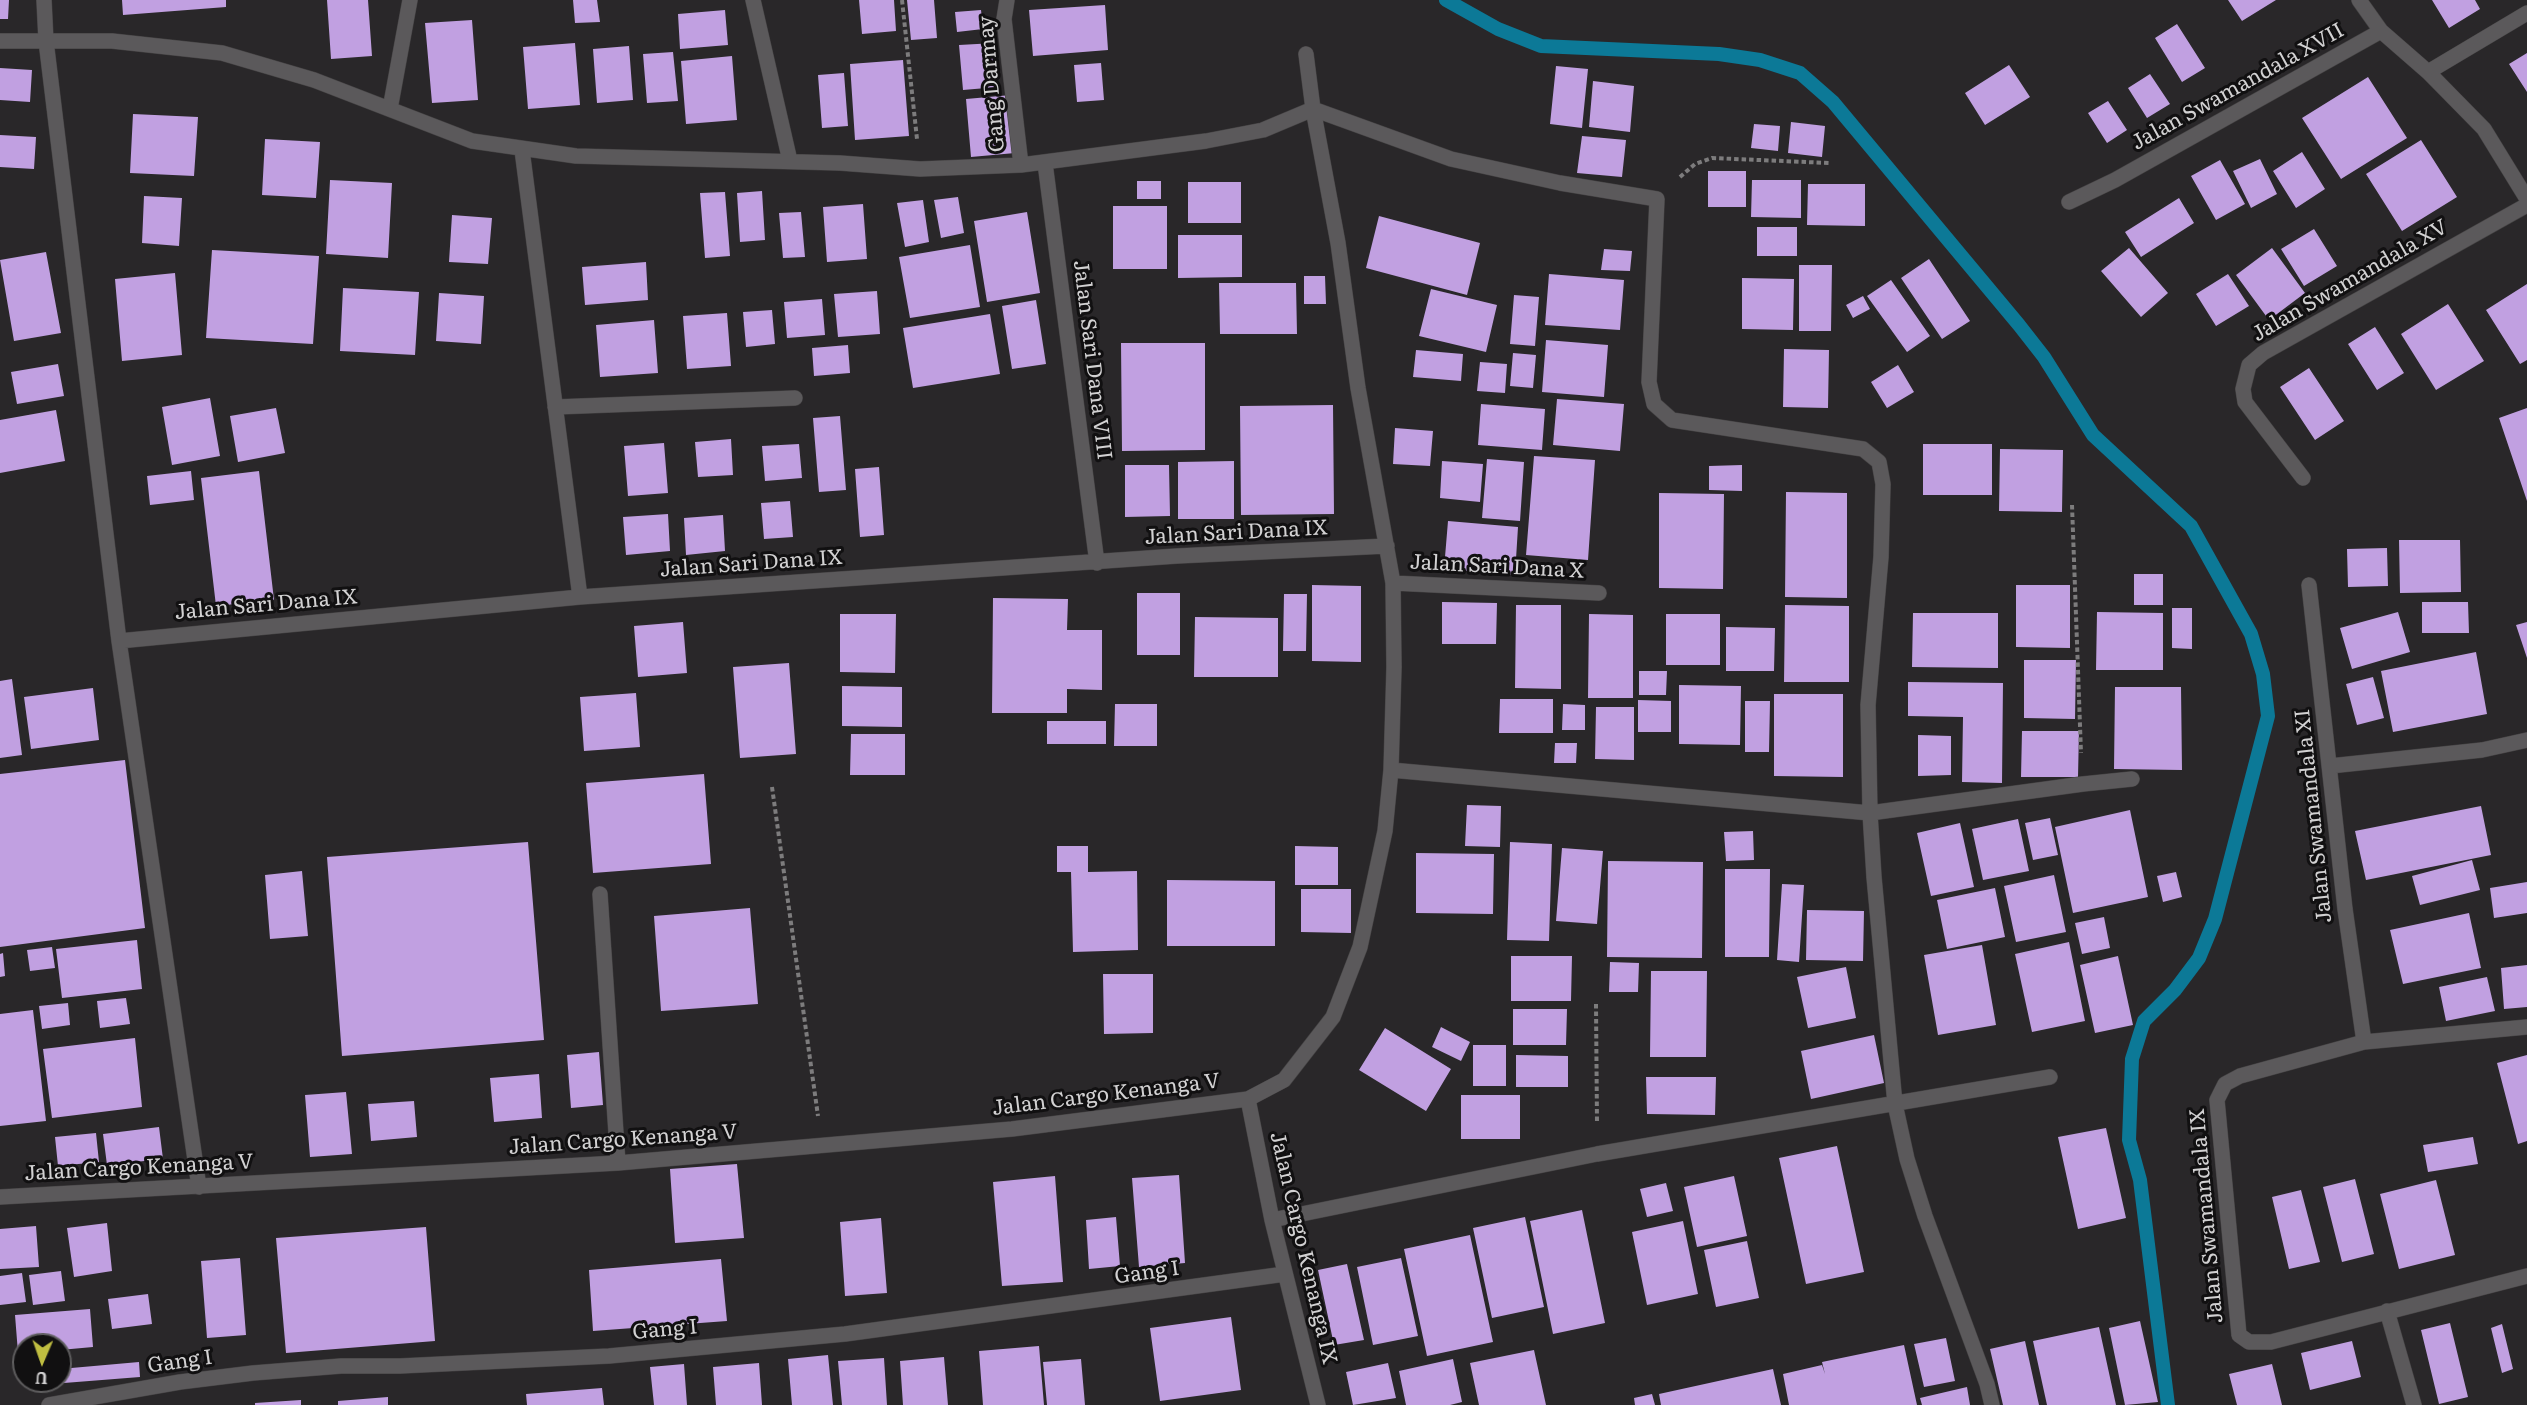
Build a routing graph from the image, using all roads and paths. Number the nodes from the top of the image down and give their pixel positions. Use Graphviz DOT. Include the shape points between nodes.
graph roads {
  1 [pos="44,0"];
  2 [pos="410,0"];
  3 [pos="753,0"];
  4 [pos="902,0"];
  5 [pos="1007,0"];
  6 [pos="2359,0"];
  7 [pos="2527,13"];
  8 [pos="2381,31"];
  9 [pos="0,41"];
  10 [pos="46,41"];
  11 [pos="1306,54"];
  12 [pos="2428,72"];
  13 [pos="390,109"];
  14 [pos="1313,109"];
  15 [pos="522,150"];
  16 [pos="790,161"];
  17 [pos="1045,163"];
  18 [pos="1829,163"];
  19 [pos="1021,165"];
  20 [pos="920,169"];
  21 [pos="2527,198"];
  22 [pos="1657,199"];
  23 [pos="2069,202"];
  24 [pos="2527,205"];
  25 [pos="795,398"];
  26 [pos="555,407"];
  27 [pos="2303,478"];
  28 [pos="2072,505"];
  29 [pos="1387,546"];
  30 [pos="1097,563"];
  31 [pos="1393,583"];
  32 [pos="2309,585"];
  33 [pos="1599,593"];
  34 [pos="580,597"];
  35 [pos="119,641"];
  36 [pos="2527,740"];
  37 [pos="2330,766"];
  38 [pos="1391,770"];
  39 [pos="2132,779"];
  40 [pos="2083,784"];
  41 [pos="772,787"];
  42 [pos="1870,813"];
  43 [pos="600,894"];
  44 [pos="1596,1004"];
  45 [pos="2527,1027"];
  46 [pos="2364,1042"];
  47 [pos="2050,1077"];
  48 [pos="1248,1099"];
  49 [pos="1895,1104"];
  50 [pos="822,1146"];
  51 [pos="1597,1154"];
  52 [pos="618,1163"];
  53 [pos="199,1187"];
  54 [pos="0,1197"];
  55 [pos="1272,1220"];
  56 [pos="1284,1274"];
  57 [pos="2527,1276"];
  58 [pos="2387,1311"];
  59 [pos="49,1405"];
  60 [pos="1318,1405"];
  61 [pos="1992,1405"];
  62 [pos="2414,1405"];
  1 -- 10 [label="street"];
  2 -- 13 [label="street"];
  3 -- 16 [label="street"];
  4 -- 20 [label="path"];
  5 -- 19 [label="street, Gang Darmay" via="1004,19"];
  6 -- 8 [label="street"];
  7 -- 12 [label="street"];
  8 -- 12 [label="street"];
  8 -- 23 [label="street, Jalan Swamandala XVII"];
  9 -- 10 [label="street"];
  10 -- 13 [label="street" via="112,41 222,53 314,80"];
  10 -- 35 [label="street"];
  11 -- 14 [label="street"];
  12 -- 21 [label="street" via="2484,129"];
  13 -- 15 [label="street" via="472,141"];
  14 -- 17 [label="street" via="1263,130 1229,137"];
  14 -- 22 [label="street" via="1451,159"];
  14 -- 29 [label="street"];
  15 -- 16 [label="street" via="576,156"];
  15 -- 26 [label="street"];
  16 -- 20 [label="street"];
  17 -- 19 [label="street"];
  17 -- 30 [label="street, Jalan Sari Dana VIII"];
  18 -- 22 [label="path" via="1712,158 1695,164"];
  19 -- 20 [label="street"];
  22 -- 42 [label="street" via="1649,382 1654,404 1672,420 1863,449 1879,462 1883,484 1881,557 1868,705"];
  24 -- 27 [label="street, Jalan Swamandala XV" via="2263,353 2249,365 2243,388 2245,402"];
  25 -- 26 [label="street"];
  26 -- 34 [label="street"];
  28 -- 40 [label="path"];
  29 -- 30 [label="street, Jalan Sari Dana IX"];
  29 -- 31 [label="street"];
  30 -- 34 [label="street, Jalan Sari Dana IX"];
  31 -- 33 [label="street, Jalan Sari Dana X"];
  31 -- 38 [label="street"];
  32 -- 37 [label="street, Jalan Swamandala XI"];
  34 -- 35 [label="street, Jalan Sari Dana IX"];
  35 -- 53 [label="street"];
  36 -- 37 [label="street" via="2482,750"];
  37 -- 46 [label="street, Jalan Swamandala XI"];
  38 -- 42 [label="street"];
  38 -- 48 [label="street" via="1385,831 1360,947 1333,1017 1284,1080"];
  39 -- 40 [label="street"];
  40 -- 42 [label="street"];
  41 -- 50 [label="path"];
  42 -- 49 [label="street"];
  43 -- 52 [label="street"];
  44 -- 51 [label="path"];
  45 -- 46 [label="street"];
  46 -- 58 [label="street, Jalan Swamandala IX" via="2240,1076 2225,1084 2217,1100 2239,1335 2249,1342 2271,1342"];
  47 -- 49 [label="street"];
  48 -- 50 [label="street, Jalan Cargo Kenanga V" via="1011,1129"];
  48 -- 55 [label="street, Jalan Cargo Kenanga IX"];
  49 -- 51 [label="street"];
  49 -- 61 [label="street" via="1914,1182"];
  50 -- 52 [label="street, Jalan Cargo Kenanga V"];
  51 -- 55 [label="street"];
  52 -- 53 [label="street, Jalan Cargo Kenanga V"];
  53 -- 54 [label="street, Jalan Cargo Kenanga V"];
  55 -- 56 [label="street, Jalan Cargo Kenanga IX"];
  56 -- 59 [label="street, Gang I" via="845,1334 609,1356 273,1371 180,1382"];
  56 -- 60 [label="street, Jalan Cargo Kenanga IX"];
  57 -- 58 [label="street, Jalan Swamandala IX"];
  58 -- 62 [label="street"];
}
